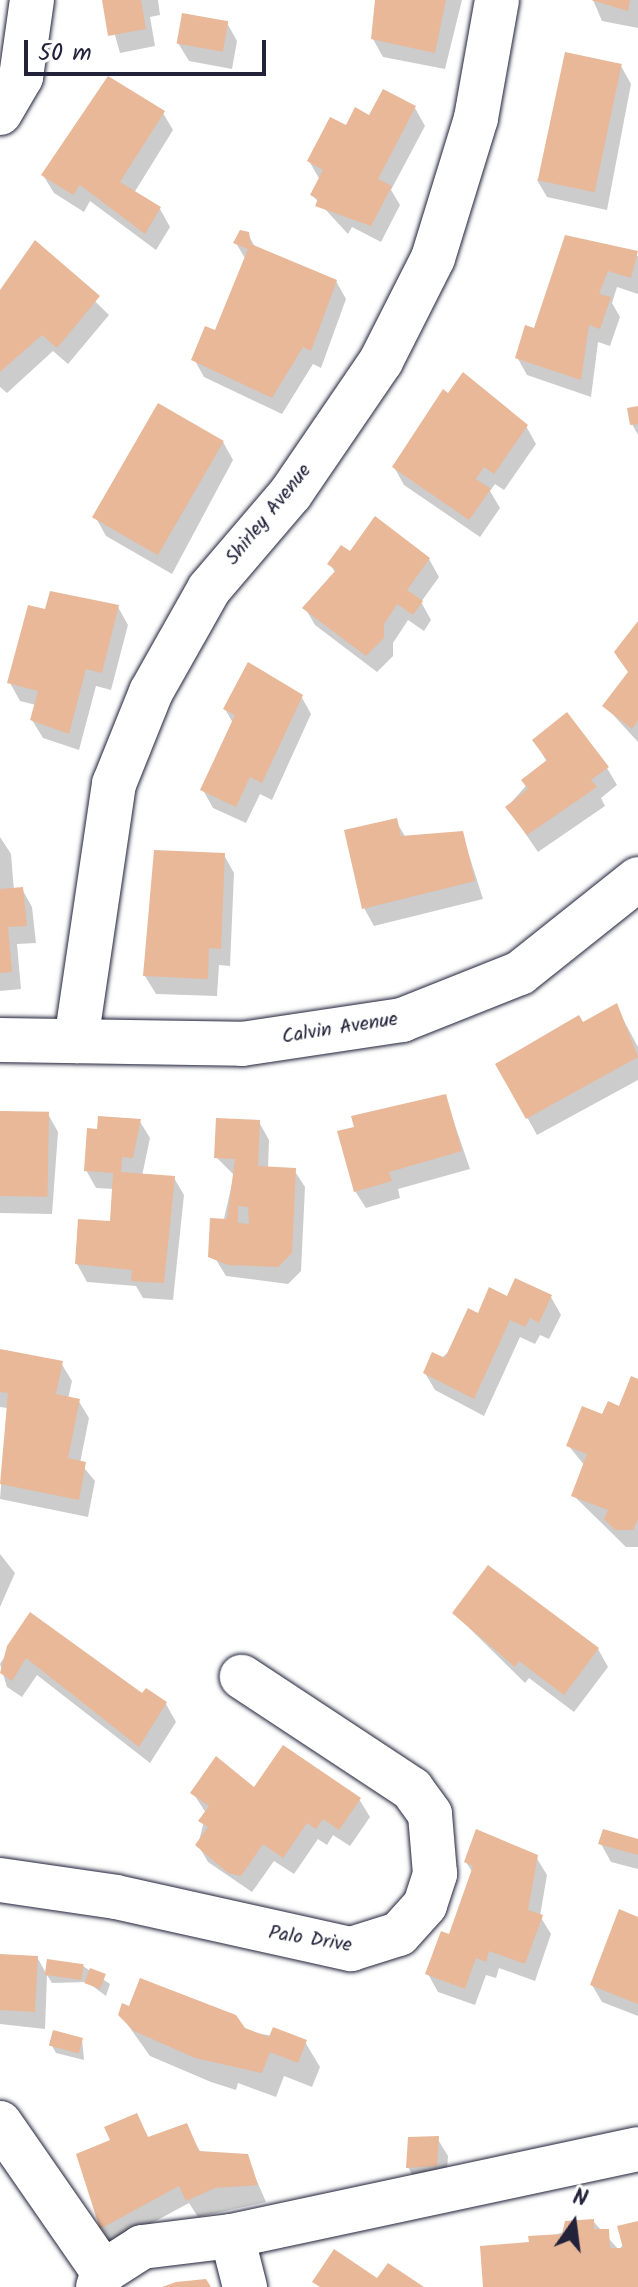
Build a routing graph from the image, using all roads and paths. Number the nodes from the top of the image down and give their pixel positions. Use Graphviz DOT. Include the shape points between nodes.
graph roads {
  1 [pos="32,0"];
  2 [pos="497,0"];
  3 [pos="0,113"];
  4 [pos="638,879"];
  5 [pos="0,1040"];
  6 [pos="76,1041"];
  7 [pos="242,1677"];
  8 [pos="0,1880"];
  9 [pos="0,2123"];
  10 [pos="638,2149"];
  11 [pos="232,2236"];
  12 [pos="100,2279"];
  13 [pos="245,2287"];
  1 -- 3 [label="street" via="21,77"];
  2 -- 6 [label="street, Shirley Avenue" via="476,118 433,258 381,361 291,493 209,589 151,692 114,784"];
  4 -- 6 [label="street, Calvin Avenue" via="520,973 402,1020 242,1044"];
  5 -- 6 [label="street, Calvin Avenue"];
  7 -- 8 [label="street, Palo Drive" via="412,1789 430,1814 435,1874 425,1905 399,1934 351,1949 116,1897"];
  9 -- 12 [label="street"];
  10 -- 11 [label="street"];
  11 -- 12 [label="street" via="142,2247"];
  11 -- 13 [label="street"];
}
